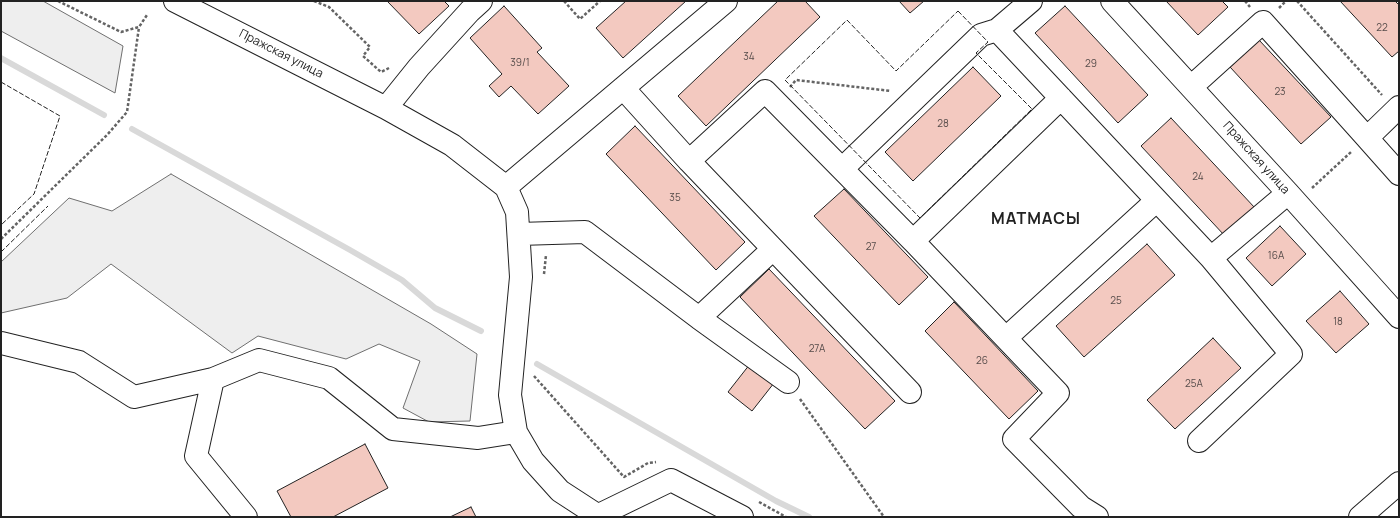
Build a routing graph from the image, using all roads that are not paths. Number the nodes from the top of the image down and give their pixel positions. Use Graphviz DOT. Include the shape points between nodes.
graph roads {
  1 [pos="175,1"];
  2 [pos="726,1"];
  3 [pos="1030,1"];
  4 [pos="1112,1"];
  5 [pos="470,4"];
  6 [pos="997,30"];
  7 [pos="1191,87"];
  8 [pos="624,88"];
  9 [pos="1061,98"];
  10 [pos="386,108"];
  11 [pos="1398,109"];
  12 [pos="1367,138"];
  13 [pos="689,161"];
  14 [pos="843,168"];
  15 [pos="1399,174"];
  16 [pos="506,187"];
  17 [pos="1292,198"];
  18 [pos="1156,201"];
  19 [pos="519,234"];
  20 [pos="914,241"];
  21 [pos="773,249"];
  22 [pos="1211,258"];
  23 [pos="1399,316"];
  24 [pos="700,318"];
  25 [pos="1006,338"];
  26 [pos="1,343"];
  27 [pos="213,379"];
  28 [pos="788,382"];
  29 [pos="910,392"];
  30 [pos="516,432"];
  31 [pos="1199,441"];
  32 [pos="1399,483"];
  33 [pos="598,516"];
  34 [pos="246,517"];
  35 [pos="742,517"];
  36 [pos="1097,517"];
  37 [pos="1360,517"];
  1 -- 10 [label="street, Пражская улица"];
  2 -- 8 [label="street"];
  3 -- 6 [label="street"];
  4 -- 7 [label="street, Пражская улица"];
  5 -- 10 [label="street"];
  6 -- 9 [label="street"];
  6 -- 14 [label="street" via="981,35"];
  7 -- 12 [label="street" via="1263,22"];
  7 -- 17 [label="street, Пражская улица"];
  8 -- 13 [label="street"];
  8 -- 16 [label="street"];
  9 -- 18 [label="street"];
  9 -- 20 [label="street"];
  10 -- 16 [label="street, Пражская улица" via="452,145"];
  11 -- 12 [label="street"];
  12 -- 15 [label="street"];
  13 -- 14 [label="street" via="765,91"];
  13 -- 21 [label="street"];
  14 -- 20 [label="street"];
  16 -- 19 [label="street" via="518,212"];
  17 -- 22 [label="street"];
  17 -- 23 [label="street, Пражская улица"];
  18 -- 22 [label="street"];
  18 -- 25 [label="street"];
  19 -- 24 [label="street" via="585,232"];
  19 -- 30 [label="street" via="521,277 510,395"];
  20 -- 25 [label="street"];
  21 -- 24 [label="street"];
  21 -- 29 [label="street"];
  22 -- 31 [label="street" via="1291,354"];
  24 -- 28 [label="street"];
  25 -- 36 [label="street" via="1058,393 1014,439 1081,507"];
  26 -- 27 [label="street" via="79,362 134,398"];
  27 -- 30 [label="street" via="259,360 329,378 393,429 478,438"];
  27 -- 34 [label="street" via="196,456"];
  30 -- 33 [label="street" via="533,461 560,491"];
  32 -- 37 [label="street"];
  33 -- 35 [label="street" via="671,480"];
}
